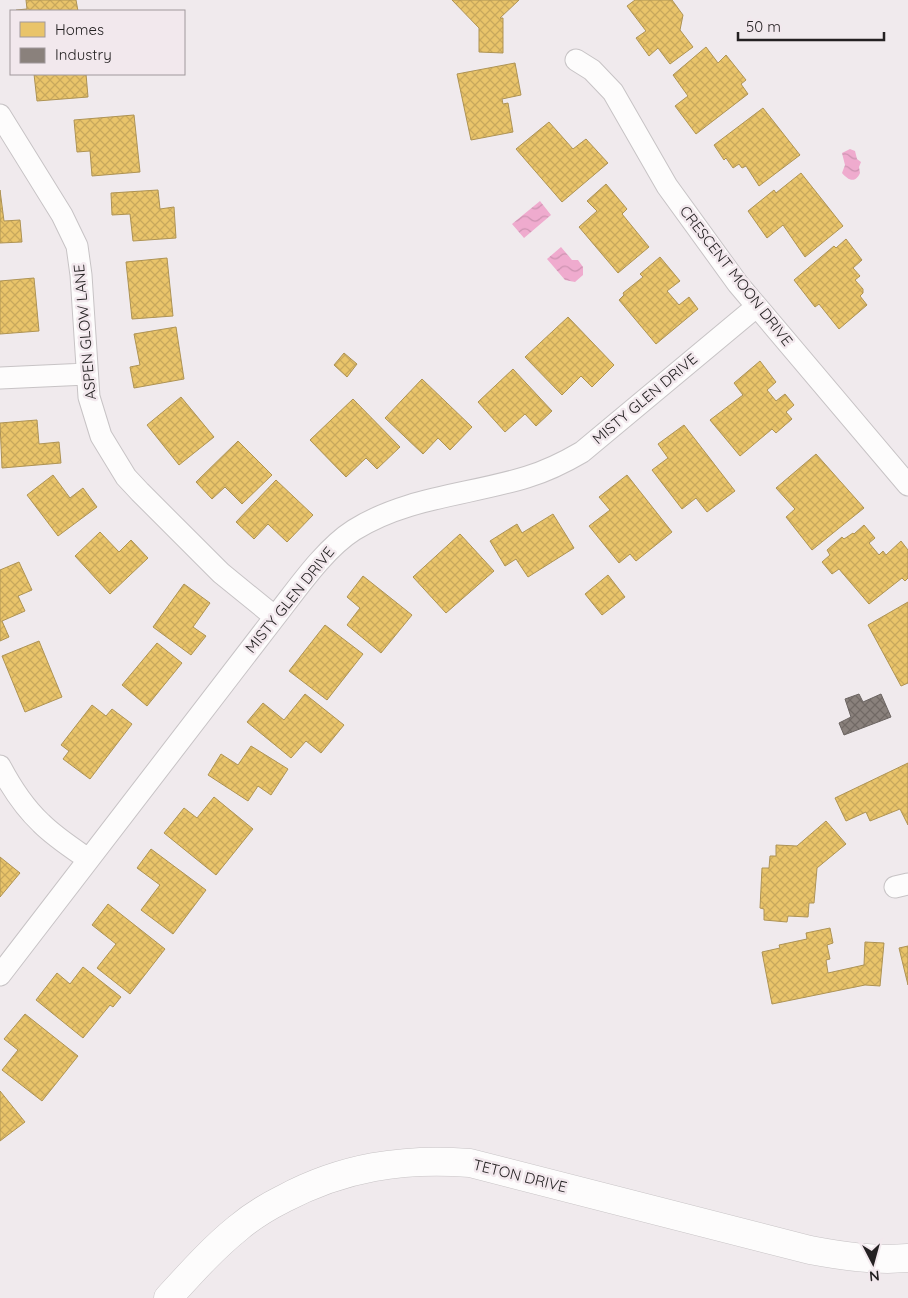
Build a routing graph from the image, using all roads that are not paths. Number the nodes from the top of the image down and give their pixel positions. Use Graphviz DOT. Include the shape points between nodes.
graph roads {
  1 [pos="576,60"];
  2 [pos="0,115"];
  3 [pos="756,307"];
  4 [pos="87,374"];
  5 [pos="0,378"];
  6 [pos="908,485"];
  7 [pos="275,617"];
  8 [pos="0,766"];
  9 [pos="88,859"];
  10 [pos="0,976"];
  11 [pos="908,1258"];
  12 [pos="168,1298"];
  1 -- 3 [label="street, CRESCENT MOON DRIVE" via="592,70 613,92 667,186"];
  2 -- 4 [label="street, ASPEN GLOW LANE" via="62,215 77,246 82,276"];
  3 -- 6 [label="street, CRESCENT MOON DRIVE"];
  3 -- 7 [label="street, MISTY GLEN DRIVE" via="582,452 568,460 529,477 408,506 354,530 333,548"];
  4 -- 5 [label="street"];
  4 -- 7 [label="street, ASPEN GLOW LANE" via="90,400 101,436 126,477 222,573"];
  7 -- 9 [label="street, MISTY GLEN DRIVE"];
  8 -- 9 [label="street" via="32,814"];
  9 -- 10 [label="street, MISTY GLEN DRIVE"];
  11 -- 12 [label="street, TETON DRIVE" via="844,1256 810,1250 470,1163 425,1161 354,1170 317,1183 268,1207 238,1227"];
}
